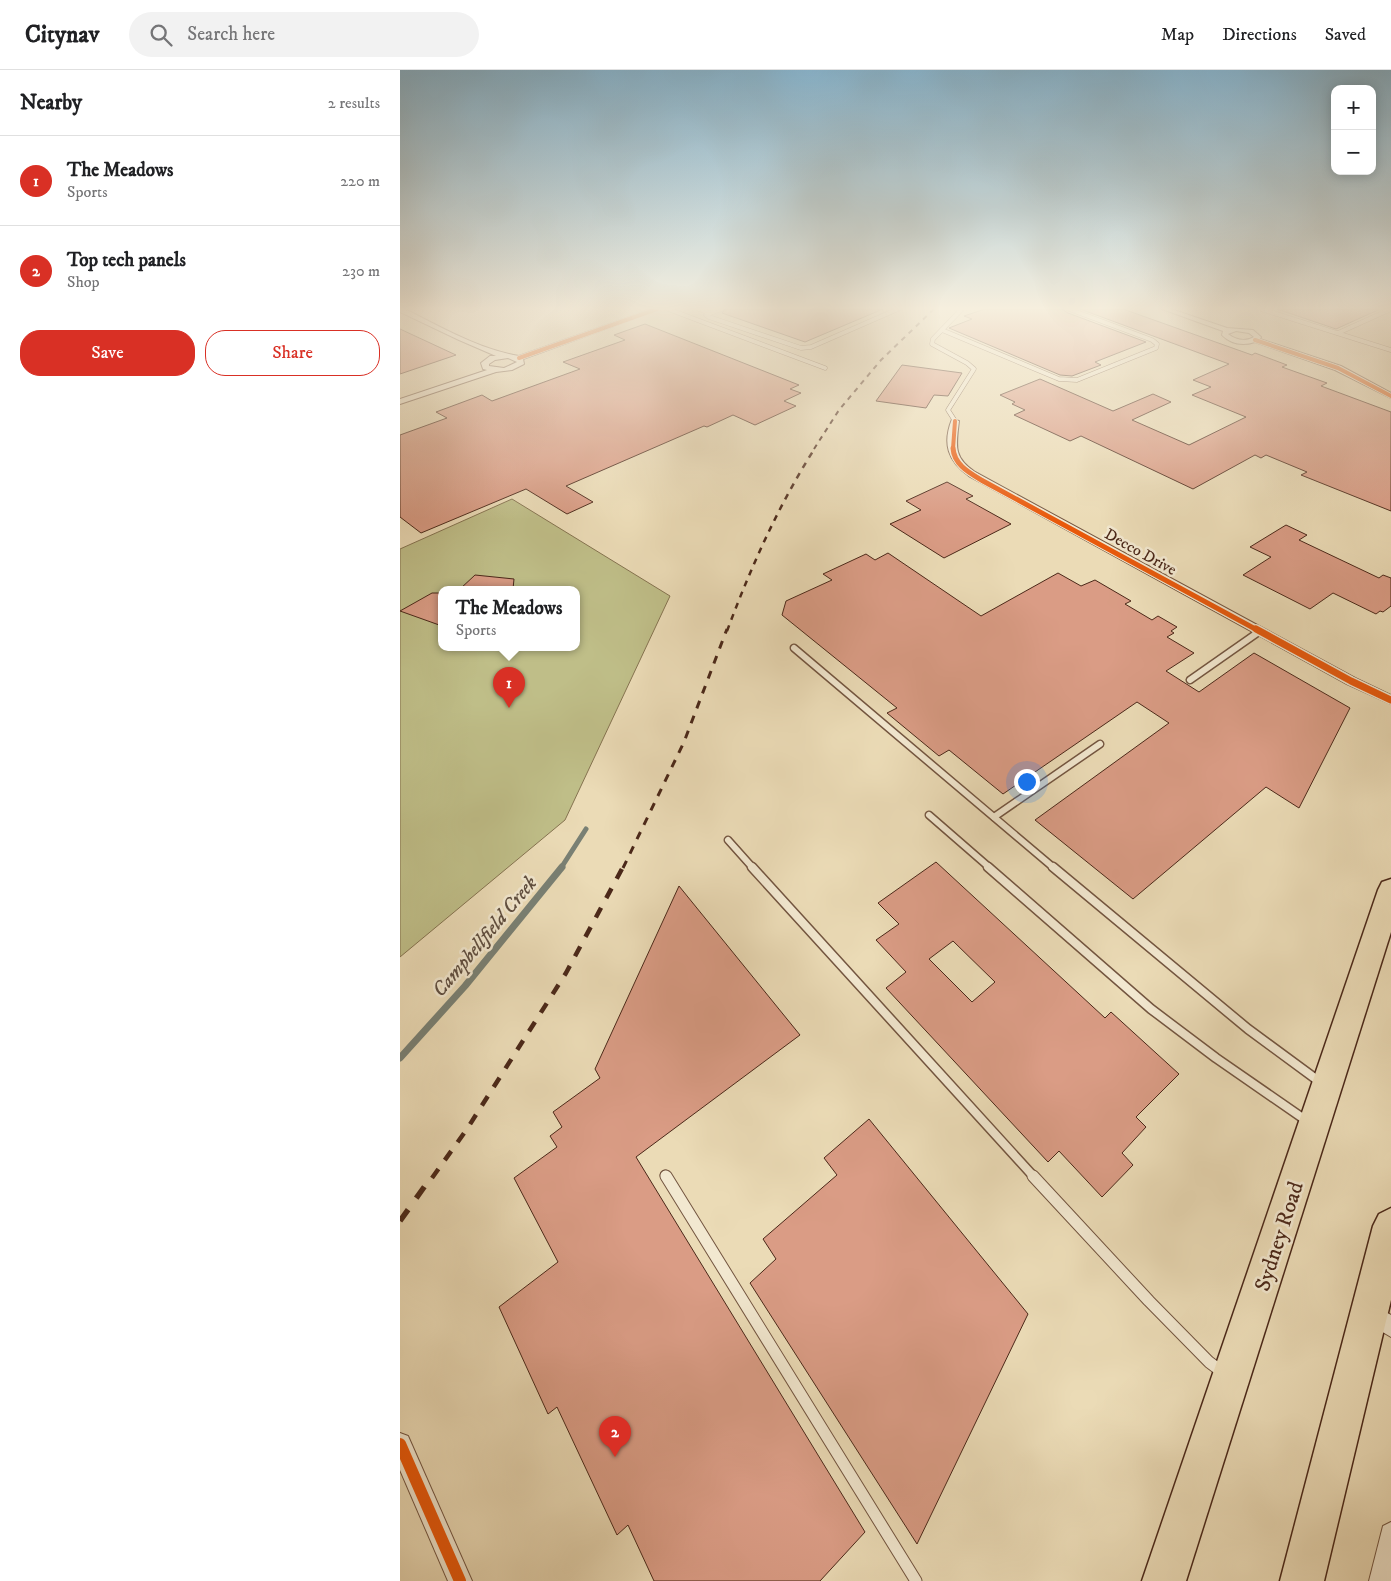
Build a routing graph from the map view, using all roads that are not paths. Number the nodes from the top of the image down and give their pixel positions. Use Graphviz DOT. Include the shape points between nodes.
graph roads {
  1 [pos="445,380"];
  2 [pos="467,380"];
  3 [pos="967,380"];
  4 [pos="1065,380"];
  5 [pos="1078,380"];
  6 [pos="1360,380"];
  7 [pos="1391,396"];
  8 [pos="400,398"];
  9 [pos="400,402"];
  10 [pos="954,421"];
  11 [pos="1260,632"];
  12 [pos="794,648"];
  13 [pos="1190,680"];
  14 [pos="1351,681"];
  15 [pos="1391,700"];
  16 [pos="1391,708"];
  17 [pos="1100,744"];
  18 [pos="930,816"];
  19 [pos="994,817"];
  20 [pos="728,840"];
  21 [pos="1391,890"];
  22 [pos="1327,1086"];
  23 [pos="1314,1126"];
  24 [pos="665,1175"];
  25 [pos="1391,1226"];
  26 [pos="1380,1320"];
  27 [pos="1231,1379"];
  28 [pos="400,1444"];
  29 [pos="1391,1534"];
  30 [pos="460,1581"];
  31 [pos="916,1581"];
  32 [pos="1164,1581"];
  33 [pos="1302,1581"];
  34 [pos="1381,1581"];
  1 -- 8 [label="street"];
  2 -- 9 [label="street"];
  3 -- 10 [label="lane" via="948,410"];
  4 -- 5 [label="lane"];
  6 -- 7 [label="street"];
  10 -- 11 [label="street, Decco Drive" via="950,448 964,469"];
  11 -- 13 [label="lane"];
  11 -- 14 [label="street, Decco Drive"];
  12 -- 19 [label="lane"];
  14 -- 15 [label="street, Decco Drive"];
  14 -- 16 [label="street, Decco Drive"];
  17 -- 19 [label="lane"];
  18 -- 23 [label="lane" via="1151,1009"];
  19 -- 22 [label="lane" via="1248,1029"];
  20 -- 27 [label="lane" via="1149,1301 1209,1362"];
  21 -- 22 [label="highway, Sydney Road"];
  22 -- 23 [label="highway, Sydney Road"];
  23 -- 27 [label="highway, Sydney Road"];
  24 -- 31 [label="lane"];
  25 -- 26 [label="highway"];
  26 -- 33 [label="highway"];
  27 -- 32 [label="highway, Sydney Road"];
  28 -- 30 [label="street"];
  29 -- 34 [label="street"];
}
